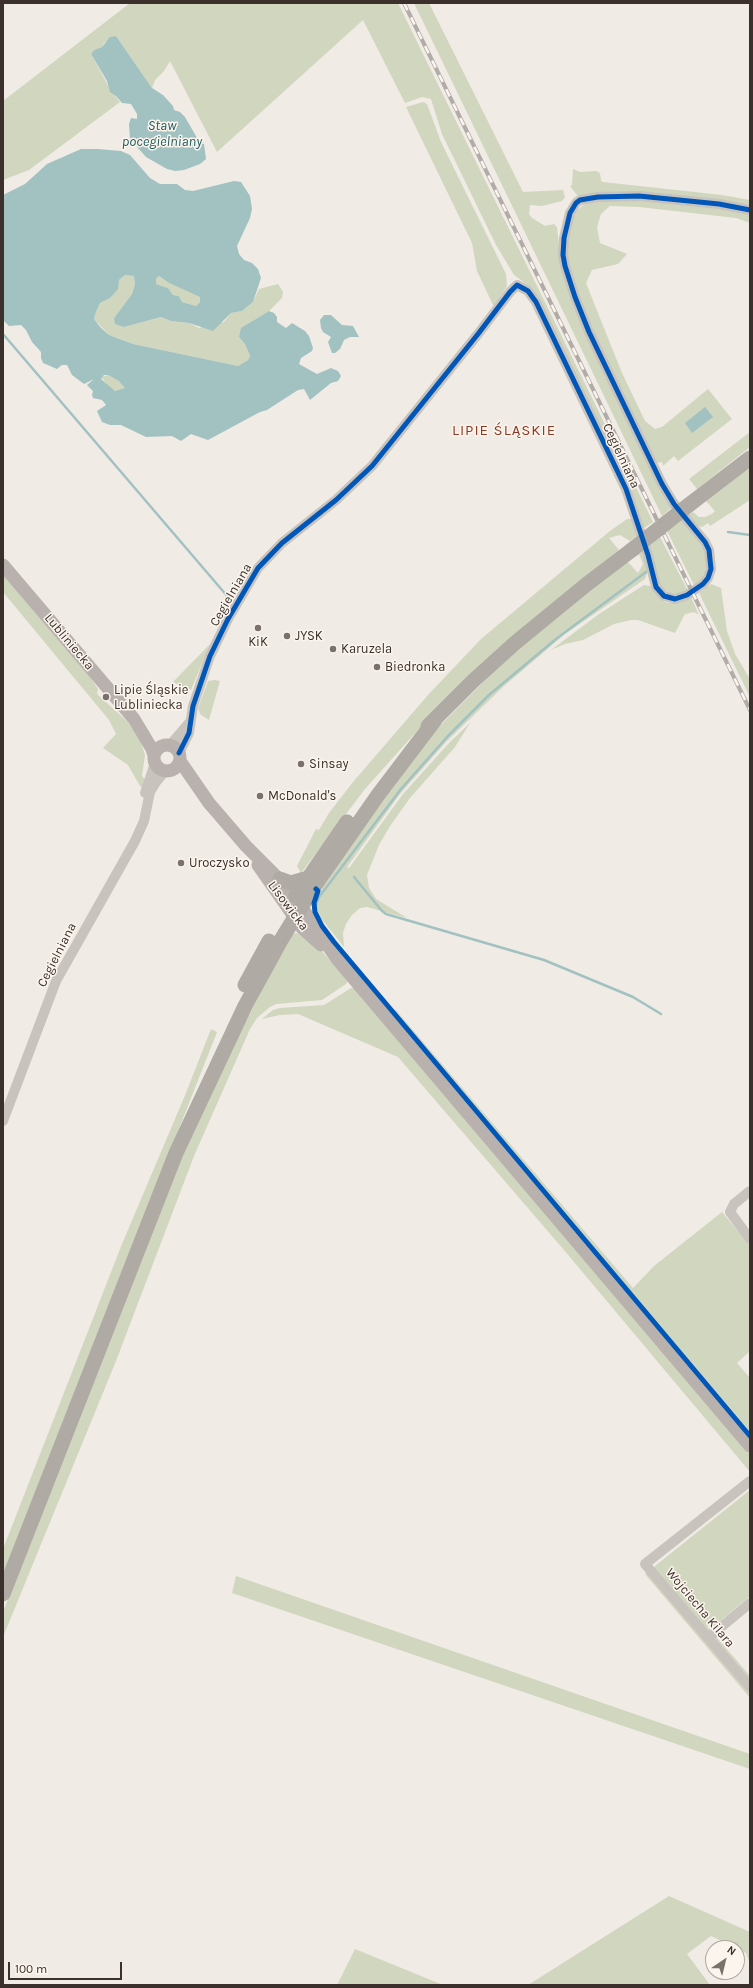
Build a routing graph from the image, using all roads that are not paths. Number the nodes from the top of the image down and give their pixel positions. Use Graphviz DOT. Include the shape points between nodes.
graph roads {
  1 [pos="750,210"];
  2 [pos="750,458"];
  3 [pos="3,565"];
  4 [pos="134,719"];
  5 [pos="435,720"];
  6 [pos="174,751"];
  7 [pos="161,765"];
  8 [pos="209,803"];
  9 [pos="246,846"];
  10 [pos="308,878"];
  11 [pos="280,879"];
  12 [pos="295,908"];
  13 [pos="3,1121"];
  14 [pos="750,1191"];
  15 [pos="750,1239"];
  16 [pos="750,1446"];
  17 [pos="750,1481"];
  18 [pos="3,1594"];
  19 [pos="750,1603"];
  20 [pos="708,1638"];
  21 [pos="750,1687"];
  1 -- 6 [label="street, Cegielniana" via="719,204 639,196 586,199 576,203 570,213 564,238 563,255 569,279 593,340 662,484 709,550 711,569 703,584 687,596 674,599 664,596 656,587 626,489 536,302 528,291 517,286 505,297 372,466 336,500 282,543 258,568 244,589 216,644 194,701 189,733"];
  2 -- 5 [label="highway, bridge" via="581,588 515,643"];
  3 -- 4 [label="main road, Lubliniecka"];
  4 -- 6 [label="main road, Lubliniecka"];
  4 -- 7 [label="main road, Lubliniecka"];
  5 -- 10 [label="highway" via="366,796"];
  5 -- 12 [label="highway"];
  6 -- 7 [label="main road" via="176,767"];
  6 -- 7 [label="main road" via="158,748"];
  6 -- 8 [label="main road, Lisowicka"];
  7 -- 8 [label="main road, Lisowicka"];
  7 -- 13 [label="street, Cegielniana" via="145,792 146,807 142,826 56,981"];
  8 -- 9 [label="main road, Lisowicka"];
  9 -- 11 [label="main road, Lisowicka"];
  9 -- 12 [label="main road, Lisowicka" via="265,877"];
  10 -- 11 [label="highway" via="291,883"];
  10 -- 12 [label="highway"];
  11 -- 12 [label="main road, Lisowicka"];
  12 -- 16 [label="main road, Lisowicka" via="304,930 338,959"];
  12 -- 18 [label="highway" via="245,1006 176,1153"];
  14 -- 15 [label="street" via="734,1204 730,1212"];
  17 -- 20 [label="street, Wojciecha Kilara" via="645,1564"];
  19 -- 20 [label="street"];
  20 -- 21 [label="street, Wojciecha Kilara"];
}
